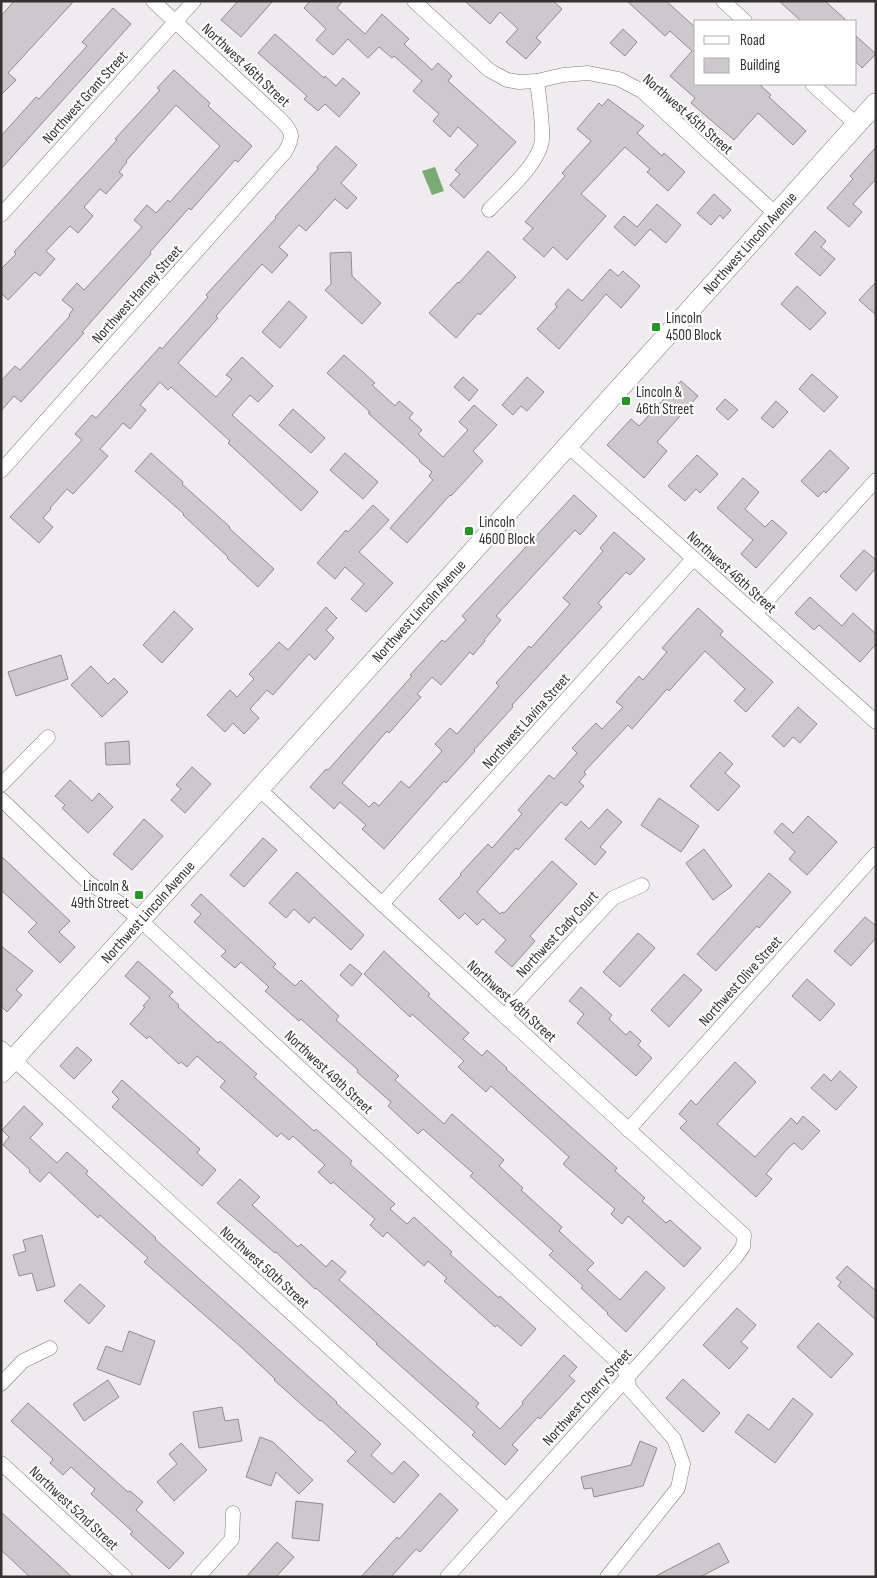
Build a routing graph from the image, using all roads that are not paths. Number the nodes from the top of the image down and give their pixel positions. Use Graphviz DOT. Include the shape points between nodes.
graph roads {
  1 [pos="153,1"];
  2 [pos="194,1"];
  3 [pos="414,1"];
  4 [pos="723,1"];
  5 [pos="743,20"];
  6 [pos="175,22"];
  7 [pos="537,81"];
  8 [pos="813,85"];
  9 [pos="876,103"];
  10 [pos="857,125"];
  11 [pos="292,136"];
  12 [pos="489,210"];
  13 [pos="1,214"];
  14 [pos="776,214"];
  15 [pos="568,445"];
  16 [pos="1,471"];
  17 [pos="876,480"];
  18 [pos="693,559"];
  19 [pos="755,614"];
  20 [pos="876,722"];
  21 [pos="48,737"];
  22 [pos="1,785"];
  23 [pos="259,789"];
  24 [pos="1,799"];
  25 [pos="876,854"];
  26 [pos="642,885"];
  27 [pos="382,904"];
  28 [pos="140,920"];
  29 [pos="504,1016"];
  30 [pos="5,1060"];
  31 [pos="628,1130"];
  32 [pos="744,1236"];
  33 [pos="50,1348"];
  34 [pos="628,1376"];
  35 [pos="1,1384"];
  36 [pos="1,1463"];
  37 [pos="507,1510"];
  38 [pos="233,1513"];
  39 [pos="125,1577"];
  40 [pos="198,1577"];
  41 [pos="447,1577"];
  42 [pos="607,1577"];
  1 -- 6 [label="street, Northwest 46th Street"];
  2 -- 6 [label="street, Northwest Grant Street"];
  3 -- 7 [label="street, Northwest 45th Street" via="496,75 519,82"];
  4 -- 5 [label="street"];
  6 -- 11 [label="street, Northwest 46th Street" via="282,120"];
  6 -- 13 [label="street, Northwest Grant Street"];
  7 -- 12 [label="street" via="542,139 540,151 533,163"];
  7 -- 14 [label="street, Northwest 45th Street" via="588,73 619,79 642,91"];
  8 -- 10 [label="street"];
  9 -- 10 [label="street, Northwest Lincoln Avenue"];
  10 -- 14 [label="street, Northwest Lincoln Avenue"];
  11 -- 16 [label="street, Northwest Harney Street" via="285,152"];
  14 -- 15 [label="street, Northwest Lincoln Avenue"];
  15 -- 18 [label="street, Northwest 46th Street"];
  15 -- 23 [label="street, Northwest Lincoln Avenue"];
  17 -- 19 [label="street"];
  18 -- 19 [label="street, Northwest 46th Street"];
  18 -- 27 [label="street, Northwest Lavina Street"];
  19 -- 20 [label="street, Northwest 46th Street"];
  21 -- 22 [label="street"];
  23 -- 27 [label="street, Northwest 48th Street"];
  23 -- 28 [label="street, Northwest Lincoln Avenue"];
  24 -- 28 [label="street, Northwest 49th Street" via="89,883"];
  25 -- 31 [label="street, Northwest Olive Street"];
  26 -- 29 [label="street, Northwest Cady Court" via="613,898"];
  27 -- 29 [label="street, Northwest 48th Street"];
  28 -- 30 [label="street, Northwest Lincoln Avenue"];
  28 -- 34 [label="street, Northwest 49th Street" via="620,1364"];
  29 -- 31 [label="street, Northwest 48th Street"];
  30 -- 37 [label="street, Northwest 50th Street"];
  31 -- 32 [label="street, Northwest 48th Street"];
  32 -- 34 [label="street, Northwest Cherry Street" via="743,1247 734,1258"];
  33 -- 35 [label="street" via="22,1361"];
  34 -- 37 [label="street, Northwest Cherry Street"];
  34 -- 42 [label="street, Northwest 49th Street" via="629,1388 674,1439 683,1464 678,1488"];
  36 -- 39 [label="street, Northwest 52nd Street"];
  37 -- 41 [label="street, Northwest Cherry Street"];
  38 -- 40 [label="street" via="232,1539"];
}
